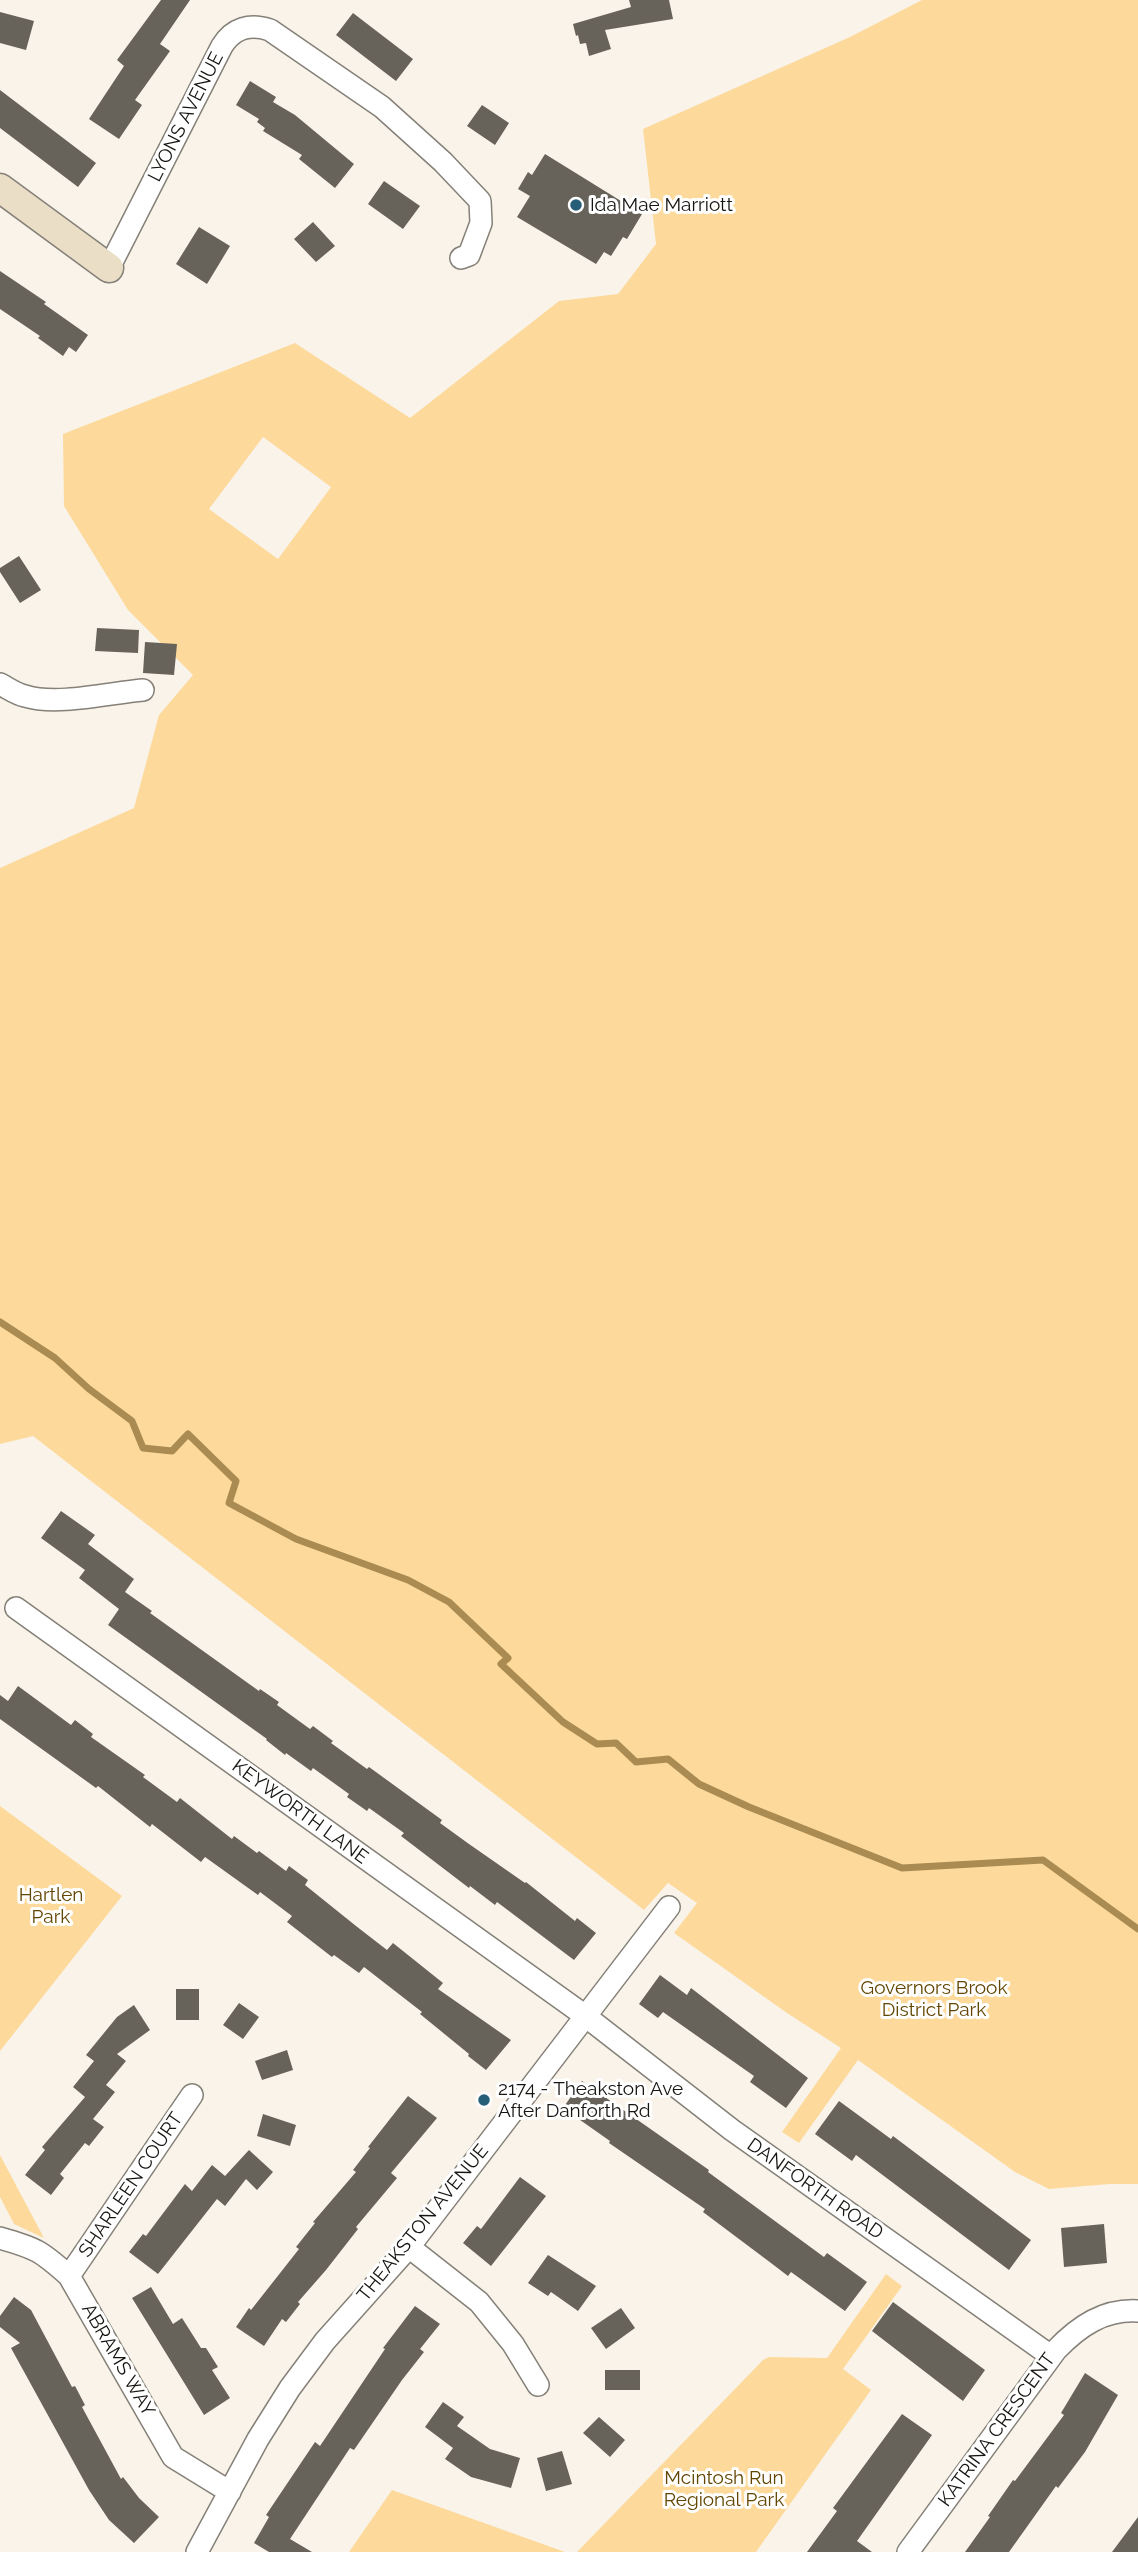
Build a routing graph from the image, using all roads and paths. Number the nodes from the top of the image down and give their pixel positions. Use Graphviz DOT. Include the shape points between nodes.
graph roads {
  1 [pos="0,188"];
  2 [pos="461,258"];
  3 [pos="109,268"];
  4 [pos="0,684"];
  5 [pos="143,690"];
  6 [pos="16,1608"];
  7 [pos="669,1907"];
  8 [pos="584,2015"];
  9 [pos="192,2095"];
  10 [pos="0,2238"];
  11 [pos="409,2247"];
  12 [pos="69,2276"];
  13 [pos="1138,2311"];
  14 [pos="1051,2356"];
  15 [pos="538,2385"];
  16 [pos="230,2492"];
  17 [pos="197,2552"];
  18 [pos="908,2552"];
  1 -- 3 [label="street, LYONS AVENUE"];
  2 -- 3 [label="street, LYONS AVENUE" via="469,255 481,223 480,201 382,107 277,34 252,26 233,32 222,46"];
  4 -- 5 [label="street" via="38,699"];
  6 -- 8 [label="street, KEYWORTH LANE"];
  7 -- 8 [label="street, THEAKSTON AVENUE"];
  8 -- 11 [label="street, THEAKSTON AVENUE"];
  8 -- 14 [label="street, DANFORTH ROAD" via="732,2130"];
  9 -- 12 [label="street, SHARLEEN COURT"];
  10 -- 12 [label="street, ABRAMS WAY" via="46,2254"];
  11 -- 15 [label="street" via="479,2302"];
  11 -- 16 [label="street, THEAKSTON AVENUE" via="325,2341 290,2388"];
  12 -- 16 [label="street, ABRAMS WAY" via="173,2457"];
  13 -- 14 [label="street, KATRINA CRESCENT" via="1095,2318"];
  14 -- 18 [label="street, KATRINA CRESCENT"];
  16 -- 17 [label="street, THEAKSTON AVENUE"];
}
